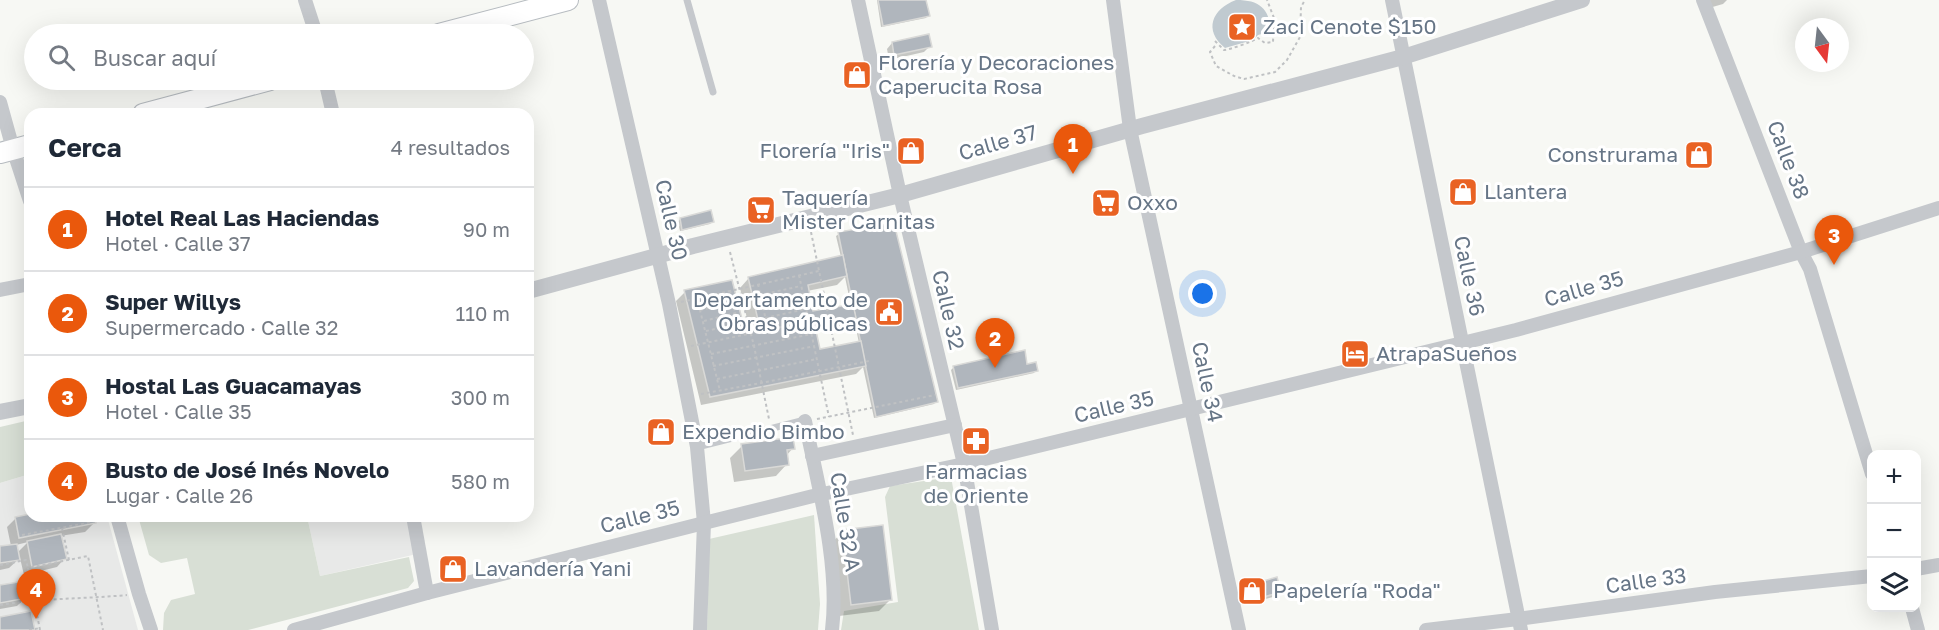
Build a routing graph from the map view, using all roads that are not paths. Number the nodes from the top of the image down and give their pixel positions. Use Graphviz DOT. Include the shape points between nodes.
graph roads {
  1 [pos="305,0"];
  2 [pos="568,0"];
  3 [pos="599,0"];
  4 [pos="687,0"];
  5 [pos="858,0"];
  6 [pos="1113,0"];
  7 [pos="1392,0"];
  8 [pos="1582,0"];
  9 [pos="1703,0"];
  10 [pos="313,24"];
  11 [pos="477,24"];
  12 [pos="1403,57"];
  13 [pos="233,90"];
  14 [pos="327,90"];
  15 [pos="713,92"];
  16 [pos="0,102"];
  17 [pos="165,108"];
  18 [pos="332,108"];
  19 [pos="1130,129"];
  20 [pos="14,149"];
  21 [pos="24,182"];
  22 [pos="900,195"];
  23 [pos="1939,208"];
  24 [pos="1801,252"];
  25 [pos="657,255"];
  26 [pos="24,285"];
  27 [pos="534,289"];
  28 [pos="0,290"];
  29 [pos="1461,343"];
  30 [pos="24,407"];
  31 [pos="1192,410"];
  32 [pos="0,412"];
  33 [pos="805,421"];
  34 [pos="954,425"];
  35 [pos="697,447"];
  36 [pos="812,456"];
  37 [pos="1867,457"];
  38 [pos="964,464"];
  39 [pos="821,495"];
  40 [pos="119,522"];
  41 [pos="414,522"];
  42 [pos="704,523"];
  43 [pos="1939,565"];
  44 [pos="1921,569"];
  45 [pos="1867,577"];
  46 [pos="427,593"];
  47 [pos="1912,612"];
  48 [pos="1520,625"];
  49 [pos="151,630"];
  50 [pos="294,630"];
  51 [pos="700,630"];
  52 [pos="832,630"];
  53 [pos="992,630"];
  54 [pos="1239,630"];
  55 [pos="1426,630"];
  56 [pos="1918,630"];
  1 -- 10 [label="street"];
  2 -- 11 [label="main road"];
  3 -- 25 [label="street, Calle 30"];
  4 -- 15 [label="lane"];
  5 -- 22 [label="street, Calle 32"];
  6 -- 19 [label="street, Calle 34"];
  7 -- 12 [label="street, Calle 36"];
  8 -- 12 [label="street, Calle 37"];
  9 -- 24 [label="street, Calle 38"];
  12 -- 19 [label="street, Calle 37"];
  12 -- 29 [label="street, Calle 36"];
  13 -- 17 [label="main road"];
  14 -- 18 [label="street"];
  16 -- 20 [label="street"];
  19 -- 22 [label="street, Calle 37"];
  19 -- 31 [label="street, Calle 34"];
  20 -- 21 [label="street"];
  22 -- 25 [label="street, Calle 37"];
  22 -- 34 [label="street, Calle 32"];
  23 -- 24 [label="street, Calle 35"];
  24 -- 29 [label="street, Calle 35"];
  24 -- 37 [label="street, Calle 38" via="1810,269"];
  25 -- 27 [label="street, Calle 37"];
  25 -- 35 [label="street, Calle 30"];
  26 -- 28 [label="street"];
  29 -- 31 [label="street, Calle 35"];
  29 -- 48 [label="street, Calle 36"];
  30 -- 32 [label="street"];
  31 -- 38 [label="street, Calle 35"];
  31 -- 54 [label="street, Calle 34"];
  33 -- 35 [label="lane"];
  33 -- 36 [label="street, Calle 32 A"];
  34 -- 36 [label="street"];
  34 -- 38 [label="street, Calle 32"];
  35 -- 42 [label="street, Calle 30"];
  36 -- 39 [label="street, Calle 32 A"];
  38 -- 39 [label="street, Calle 35"];
  38 -- 53 [label="street, Calle 32"];
  39 -- 42 [label="street, Calle 35"];
  39 -- 52 [label="street, Calle 32 A" via="834,586"];
  40 -- 49 [label="street"];
  41 -- 46 [label="street"];
  42 -- 46 [label="street, Calle 35"];
  42 -- 51 [label="street, Calle 30"];
  43 -- 44 [label="street"];
  45 -- 48 [label="street, Calle 33" via="1715,592"];
  46 -- 50 [label="street, Calle 35"];
  47 -- 56 [label="street"];
  48 -- 55 [label="street, Calle 33"];
}
